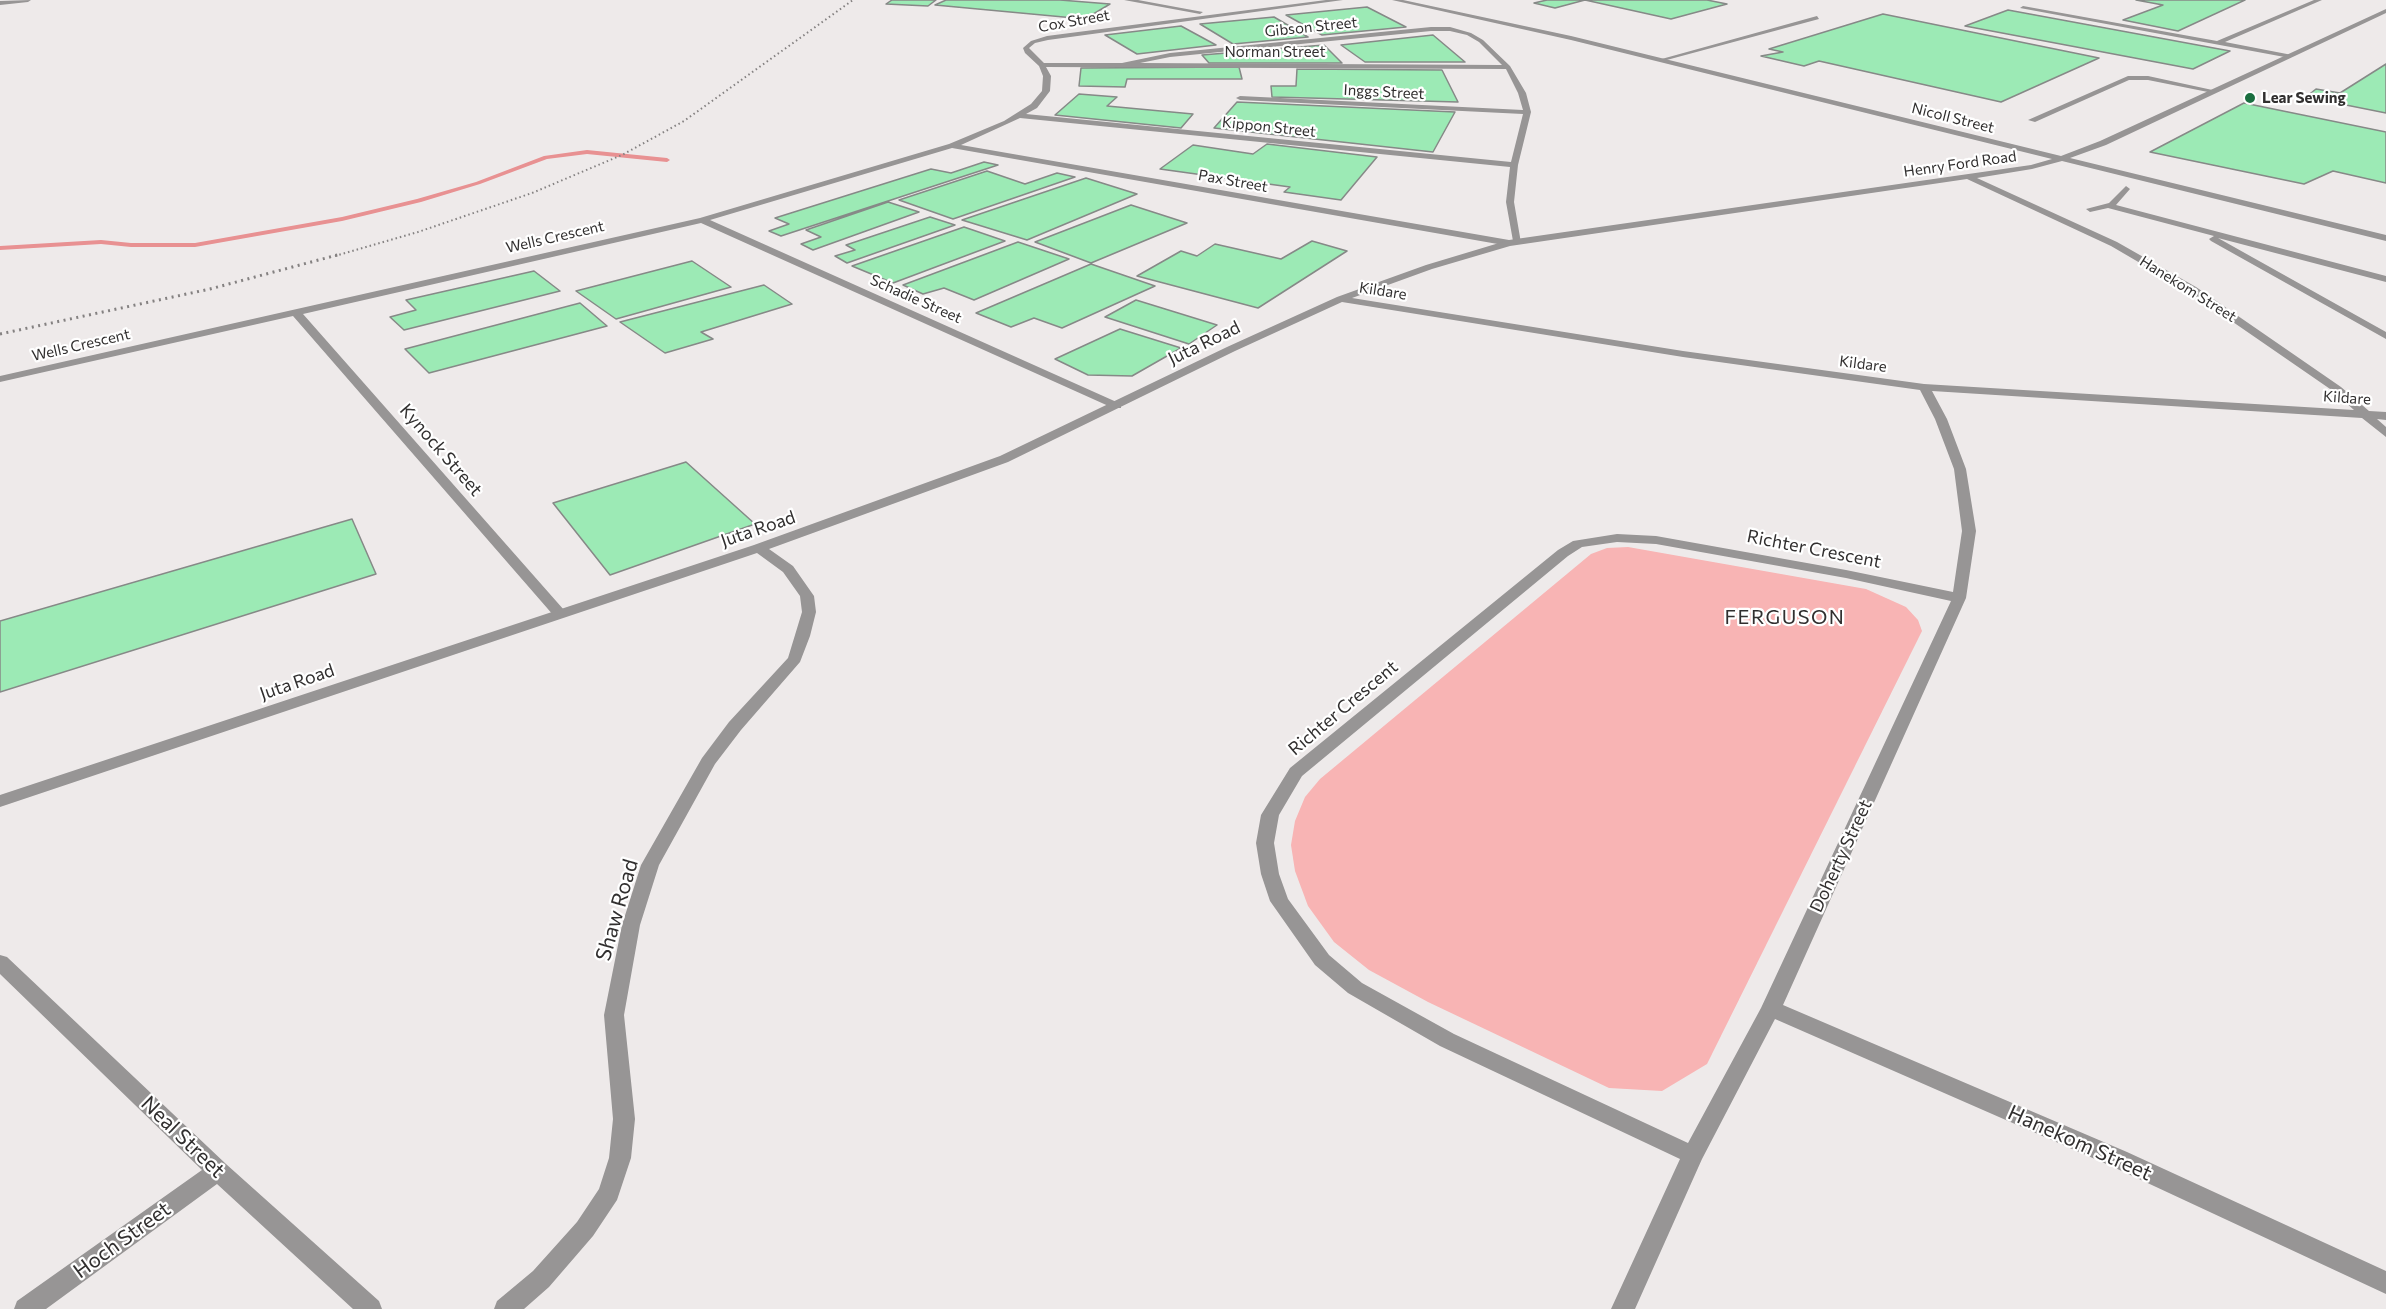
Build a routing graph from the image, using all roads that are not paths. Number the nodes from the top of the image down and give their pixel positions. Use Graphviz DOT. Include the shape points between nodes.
graph roads {
  1 [pos="28,0"];
  2 [pos="1127,0"];
  3 [pos="1340,0"];
  4 [pos="1395,0"];
  5 [pos="2319,0"];
  6 [pos="0,3"];
  7 [pos="2024,8"];
  8 [pos="2386,11"];
  9 [pos="1215,15"];
  10 [pos="1817,18"];
  11 [pos="2218,43"];
  12 [pos="2290,56"];
  13 [pos="1661,60"];
  14 [pos="1042,65"];
  15 [pos="1123,65"];
  16 [pos="1508,67"];
  17 [pos="2213,91"];
  18 [pos="1240,98"];
  19 [pos="1527,112"];
  20 [pos="1021,116"];
  21 [pos="2032,120"];
  22 [pos="952,146"];
  23 [pos="2063,159"];
  24 [pos="1514,165"];
  25 [pos="1969,177"];
  26 [pos="2126,189"];
  27 [pos="2109,206"];
  28 [pos="2090,209"];
  29 [pos="702,220"];
  30 [pos="2195,229"];
  31 [pos="2386,238"];
  32 [pos="1513,242"];
  33 [pos="2386,279"];
  34 [pos="1341,299"];
  35 [pos="295,311"];
  36 [pos="2386,336"];
  37 [pos="0,379"];
  38 [pos="1924,387"];
  39 [pos="1117,406"];
  40 [pos="2364,414"];
  41 [pos="2386,416"];
  42 [pos="2386,434"];
  43 [pos="759,548"];
  44 [pos="1959,598"];
  45 [pos="559,613"];
  46 [pos="0,801"];
  47 [pos="0,962"];
  48 [pos="1771,1010"];
  49 [pos="1693,1155"];
  50 [pos="218,1171"];
  51 [pos="2386,1283"];
  52 [pos="26,1309"];
  53 [pos="370,1309"];
  54 [pos="506,1309"];
  55 [pos="1623,1309"];
  1 -- 6 [label="street"];
  2 -- 9 [label="street"];
  3 -- 9 [label="street, Cox Street"];
  4 -- 13 [label="street, Nicoll Street"];
  5 -- 11 [label="street"];
  7 -- 11 [label="street"];
  8 -- 12 [label="street, Henry Ford Road"];
  9 -- 14 [label="street, Cox Street" via="1057,35 1028,46 1027,52"];
  10 -- 13 [label="street"];
  11 -- 12 [label="street"];
  12 -- 17 [label="street, Henry Ford Road"];
  13 -- 23 [label="street, Nicoll Street"];
  14 -- 15 [label="street, Norman Street"];
  14 -- 20 [label="street, Wells Crescent" via="1047,76 1046,91"];
  15 -- 16 [label="street, Norman Street"];
  15 -- 16 [label="street, Gibson Street" via="1170,55 1450,29 1470,34"];
  16 -- 19 [label="street"];
  17 -- 21 [label="street" via="2148,78 2128,78"];
  17 -- 23 [label="street, Henry Ford Road"];
  18 -- 19 [label="street, Inggs Street"];
  19 -- 24 [label="street"];
  20 -- 22 [label="street, Wells Crescent"];
  20 -- 24 [label="street, Kippon Street"];
  22 -- 29 [label="street, Wells Crescent"];
  22 -- 32 [label="street, Pax Street"];
  23 -- 25 [label="street, Henry Ford Road"];
  23 -- 31 [label="street, Nicoll Street"];
  24 -- 32 [label="street" via="1510,202"];
  25 -- 32 [label="street, Henry Ford Road"];
  25 -- 40 [label="street, Hanekom Street" via="2114,244 2192,289 2337,389"];
  26 -- 27 [label="street"];
  27 -- 28 [label="street"];
  27 -- 30 [label="street"];
  29 -- 35 [label="street, Wells Crescent"];
  29 -- 39 [label="street, Schadie Street"];
  30 -- 33 [label="street"];
  30 -- 36 [label="street"];
  32 -- 34 [label="street, Juta Road"];
  34 -- 38 [label="street, Kildare" via="1683,354"];
  34 -- 39 [label="street, Juta Road"];
  35 -- 37 [label="street, Wells Crescent"];
  35 -- 45 [label="street, Kynock Street"];
  38 -- 40 [label="street, Kildare"];
  38 -- 44 [label="street, Doherty Street" via="1960,470 1969,531"];
  39 -- 43 [label="street, Juta Road" via="1004,459"];
  40 -- 41 [label="street, Kildare"];
  40 -- 42 [label="street, Hanekom Street"];
  43 -- 45 [label="street, Juta Road"];
  43 -- 54 [label="street, Shaw Road" via="788,569 807,596 809,612 803,636 795,659 708,762 650,865 632,925 614,1015 624,1119 620,1158 609,1193 549,1271"];
  44 -- 48 [label="street, Doherty Street"];
  44 -- 49 [label="street, Richter Crescent" via="1656,540 1617,538 1578,544 1296,772 1270,814 1264,843 1279,901 1322,960 1355,988 1447,1040"];
  45 -- 46 [label="street, Juta Road"];
  47 -- 50 [label="street, Neal Street"];
  48 -- 49 [label="street, Doherty Street"];
  48 -- 51 [label="street, Hanekom Street" via="2119,1159"];
  49 -- 55 [label="street, Doherty Street"];
  50 -- 52 [label="street, Hoch Street"];
  50 -- 53 [label="street, Neal Street"];
}
